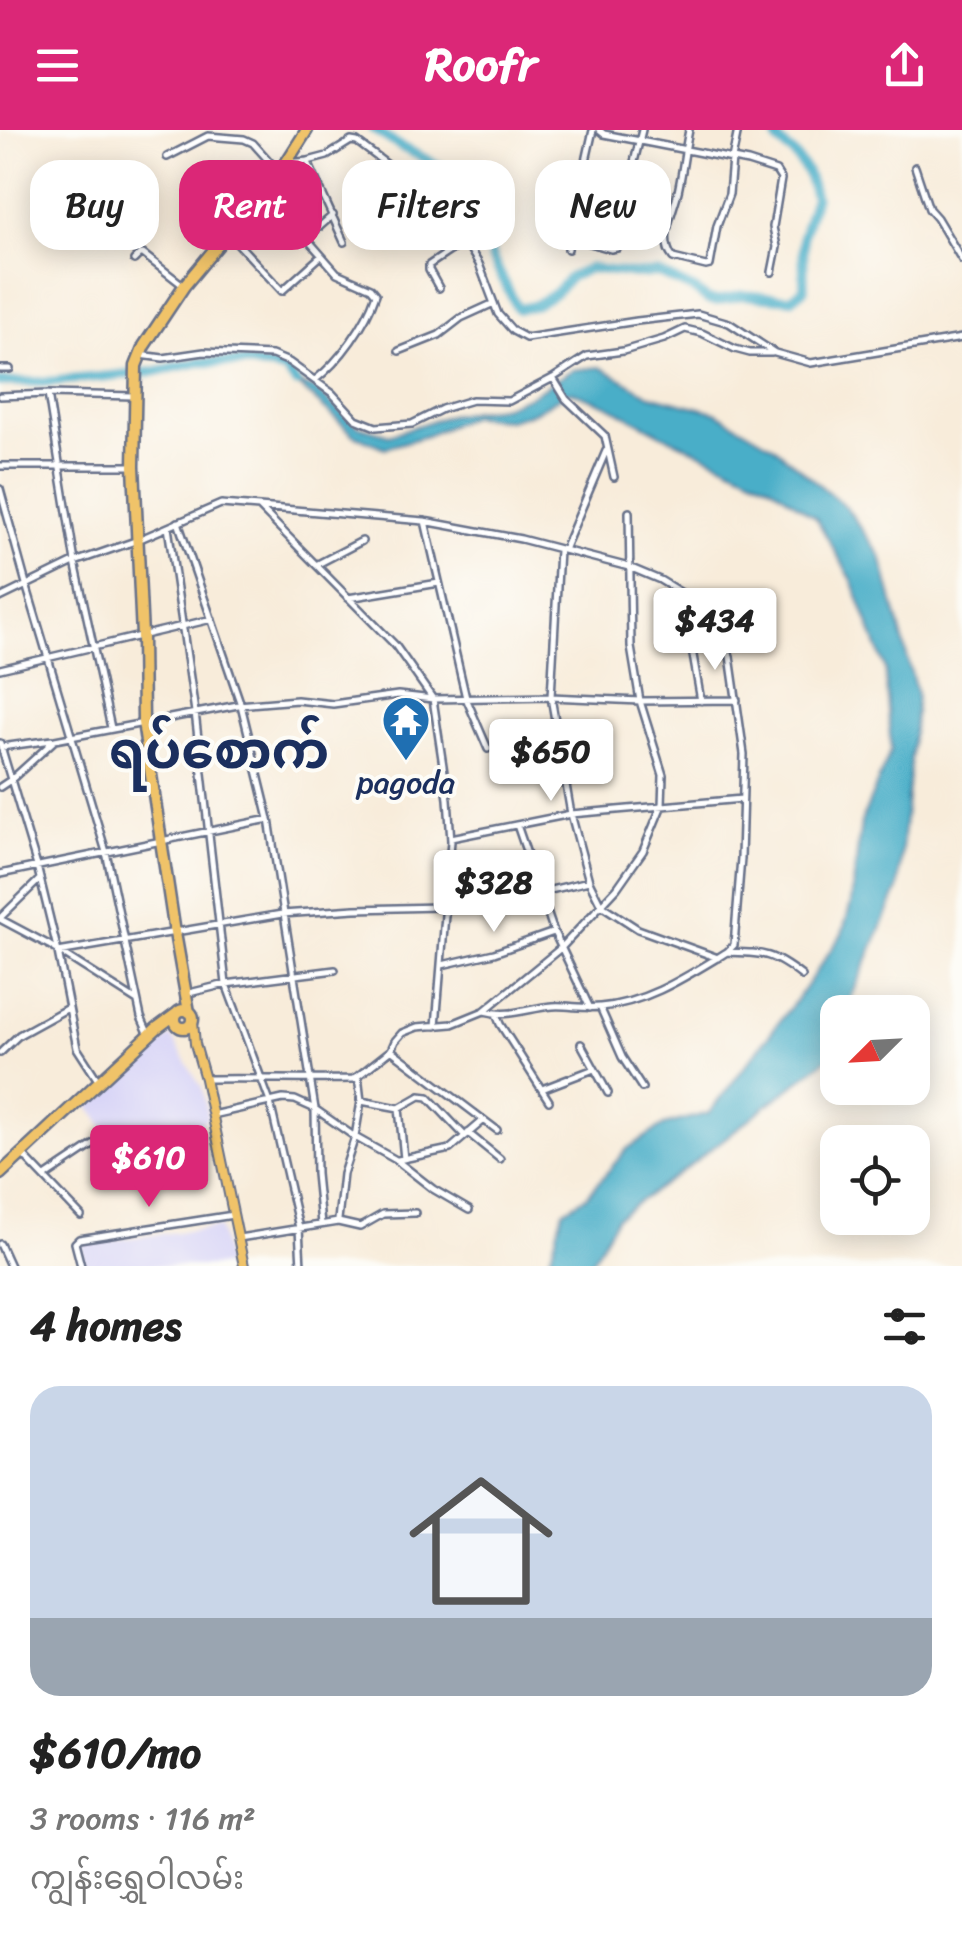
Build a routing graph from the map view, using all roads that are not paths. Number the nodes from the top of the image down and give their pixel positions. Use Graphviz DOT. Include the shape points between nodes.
graph roads {
  1 [pos="307,130"];
  2 [pos="596,130"];
  3 [pos="642,130"];
  4 [pos="689,130"];
  5 [pos="738,130"];
  6 [pos="640,140"];
  7 [pos="685,149"];
  8 [pos="167,156"];
  9 [pos="732,159"];
  10 [pos="274,160"];
  11 [pos="287,160"];
  12 [pos="312,160"];
  13 [pos="381,160"];
  14 [pos="588,160"];
  15 [pos="635,160"];
  16 [pos="914,167"];
  17 [pos="322,192"];
  18 [pos="332,215"];
  19 [pos="342,238"];
  20 [pos="213,250"];
  21 [pos="244,250"];
  22 [pos="451,250"];
  23 [pos="470,250"];
  24 [pos="321,256"];
  25 [pos="134,260"];
  26 [pos="962,260"];
  27 [pos="772,272"];
  28 [pos="184,286"];
  29 [pos="438,288"];
  30 [pos="494,304"];
  31 [pos="962,338"];
  32 [pos="400,351"];
  33 [pos="775,354"];
  34 [pos="138,360"];
  35 [pos="0,369"];
  36 [pos="10,369"];
  37 [pos="554,379"];
  38 [pos="315,380"];
  39 [pos="48,394"];
  40 [pos="0,396"];
  41 [pos="134,396"];
  42 [pos="608,448"];
  43 [pos="58,464"];
  44 [pos="0,466"];
  45 [pos="134,466"];
  46 [pos="614,477"];
  47 [pos="0,489"];
  48 [pos="260,508"];
  49 [pos="629,512"];
  50 [pos="424,521"];
  51 [pos="178,522"];
  52 [pos="168,527"];
  53 [pos="138,540"];
  54 [pos="362,541"];
  55 [pos="562,550"];
  56 [pos="75,562"];
  57 [pos="314,566"];
  58 [pos="629,567"];
  59 [pos="439,583"];
  60 [pos="26,586"];
  61 [pos="0,598"];
  62 [pos="348,598"];
  63 [pos="212,619"];
  64 [pos="183,627"];
  65 [pos="142,636"];
  66 [pos="690,638"];
  67 [pos="92,646"];
  68 [pos="48,656"];
  69 [pos="0,669"];
  70 [pos="550,697"];
  71 [pos="433,698"];
  72 [pos="466,698"];
  73 [pos="738,700"];
  74 [pos="701,701"];
  75 [pos="640,702"];
  76 [pos="242,705"];
  77 [pos="195,712"];
  78 [pos="143,722"];
  79 [pos="111,728"];
  80 [pos="72,736"];
  81 [pos="54,740"];
  82 [pos="0,745"];
  83 [pos="488,749"];
  84 [pos="12,779"];
  85 [pos="0,786"];
  86 [pos="742,799"];
  87 [pos="662,806"];
  88 [pos="570,814"];
  89 [pos="269,819"];
  90 [pos="517,825"];
  91 [pos="209,830"];
  92 [pos="451,838"];
  93 [pos="161,840"];
  94 [pos="106,852"];
  95 [pos="38,866"];
  96 [pos="0,874"];
  97 [pos="40,879"];
  98 [pos="589,880"];
  99 [pos="542,893"];
  100 [pos="600,905"];
  101 [pos="446,908"];
  102 [pos="282,914"];
  103 [pos="0,918"];
  104 [pos="220,926"];
  105 [pos="554,932"];
  106 [pos="175,934"];
  107 [pos="125,942"];
  108 [pos="562,948"];
  109 [pos="58,952"];
  110 [pos="727,952"];
  111 [pos="718,958"];
  112 [pos="441,965"];
  113 [pos="335,970"];
  114 [pos="293,974"];
  115 [pos="802,976"];
  116 [pos="226,984"];
  117 [pos="185,994"];
  118 [pos="137,1000"];
  119 [pos="69,1007"];
  120 [pos="590,1008"];
  121 [pos="600,1008"];
  122 [pos="484,1011"];
  123 [pos="496,1014"];
  124 [pos="184,1019"];
  125 [pos="436,1026"];
  126 [pos="153,1032"];
  127 [pos="581,1044"];
  128 [pos="391,1050"];
  129 [pos="0,1053"];
  130 [pos="594,1068"];
  131 [pos="358,1076"];
  132 [pos="262,1077"];
  133 [pos="205,1079"];
  134 [pos="310,1080"];
  135 [pos="98,1082"];
  136 [pos="642,1088"];
  137 [pos="542,1089"];
  138 [pos="608,1093"];
  139 [pos="361,1101"];
  140 [pos="549,1101"];
  141 [pos="270,1102"];
  142 [pos="400,1108"];
  143 [pos="315,1109"];
  144 [pos="212,1116"];
  145 [pos="484,1120"];
  146 [pos="496,1130"];
  147 [pos="108,1134"];
  148 [pos="466,1135"];
  149 [pos="356,1136"];
  150 [pos="22,1154"];
  151 [pos="500,1159"];
  152 [pos="400,1160"];
  153 [pos="0,1174"];
  154 [pos="45,1177"];
  155 [pos="469,1210"];
  156 [pos="415,1213"];
  157 [pos="233,1215"];
  158 [pos="81,1216"];
  159 [pos="338,1222"];
  160 [pos="321,1224"];
  161 [pos="298,1228"];
  162 [pos="238,1238"];
  163 [pos="0,1244"];
  164 [pos="8,1265"];
  165 [pos="81,1266"];
  166 [pos="244,1266"];
  167 [pos="301,1266"];
  1 -- 11 [label="highway"];
  2 -- 6 [label="street"];
  2 -- 14 [label="street"];
  3 -- 6 [label="street"];
  4 -- 7 [label="street"];
  5 -- 9 [label="street"];
  6 -- 7 [label="street"];
  6 -- 15 [label="street"];
  7 -- 9 [label="street"];
  7 -- 9 [label="street" via="666,230 668,251 706,266"];
  8 -- 10 [label="street" via="208,136 244,139"];
  9 -- 27 [label="street" via="780,174"];
  12 -- 13 [label="street" via="351,141"];
  16 -- 26 [label="street" via="928,209"];
  17 -- 18 [label="street"];
  18 -- 19 [label="street"];
  18 -- 24 [label="street" via="308,238"];
  20 -- 28 [label="highway"];
  21 -- 24 [label="street" via="282,291"];
  22 -- 29 [label="street" via="429,264"];
  23 -- 30 [label="street"];
  24 -- 38 [label="street" via="376,294 345,350"];
  25 -- 28 [label="street" via="143,254"];
  28 -- 34 [label="highway"];
  30 -- 32 [label="street"];
  30 -- 33 [label="street" via="503,322 526,338 698,314 729,323"];
  31 -- 33 [label="street" via="811,363"];
  33 -- 37 [label="street" via="734,349 685,329 623,352 588,356"];
  34 -- 38 [label="street" via="204,352 272,355"];
  34 -- 41 [label="highway"];
  35 -- 36 [label="street"];
  37 -- 38 [label="street" via="509,400 472,400 412,424 376,427 356,419"];
  37 -- 42 [label="street"];
  39 -- 40 [label="street"];
  39 -- 41 [label="street"];
  39 -- 43 [label="street"];
  41 -- 45 [label="highway"];
  42 -- 46 [label="street"];
  42 -- 55 [label="street"];
  43 -- 44 [label="street"];
  43 -- 45 [label="street"];
  43 -- 56 [label="street"];
  45 -- 53 [label="highway"];
  47 -- 60 [label="street"];
  48 -- 50 [label="street"];
  48 -- 51 [label="street" via="221,504"];
  48 -- 57 [label="street"];
  49 -- 58 [label="street"];
  50 -- 55 [label="street"];
  50 -- 59 [label="street"];
  51 -- 52 [label="street"];
  51 -- 63 [label="street"];
  52 -- 53 [label="street"];
  52 -- 64 [label="street"];
  53 -- 56 [label="street"];
  53 -- 65 [label="highway"];
  54 -- 57 [label="street"];
  55 -- 58 [label="street"];
  55 -- 70 [label="street"];
  56 -- 60 [label="street"];
  56 -- 67 [label="street"];
  57 -- 62 [label="street"];
  58 -- 73 [label="street" via="698,604 720,631"];
  58 -- 75 [label="street" via="630,647"];
  59 -- 62 [label="street"];
  59 -- 72 [label="street"];
  60 -- 61 [label="street"];
  60 -- 68 [label="street"];
  62 -- 71 [label="street" via="395,645"];
  63 -- 64 [label="street"];
  63 -- 76 [label="street"];
  64 -- 65 [label="street"];
  64 -- 77 [label="street"];
  65 -- 67 [label="street"];
  65 -- 78 [label="highway"];
  66 -- 74 [label="street"];
  67 -- 68 [label="street"];
  67 -- 79 [label="street"];
  68 -- 69 [label="street"];
  68 -- 80 [label="street"];
  70 -- 72 [label="street"];
  70 -- 75 [label="street"];
  70 -- 88 [label="street"];
  71 -- 72 [label="street"];
  71 -- 76 [label="street"];
  71 -- 92 [label="street"];
  72 -- 83 [label="street"];
  73 -- 74 [label="street"];
  73 -- 86 [label="street"];
  74 -- 75 [label="street"];
  75 -- 87 [label="street" via="663,775"];
  76 -- 77 [label="street"];
  76 -- 89 [label="street"];
  77 -- 78 [label="street"];
  77 -- 91 [label="street"];
  78 -- 79 [label="street"];
  78 -- 93 [label="highway"];
  79 -- 80 [label="street"];
  80 -- 81 [label="street"];
  80 -- 94 [label="street"];
  81 -- 82 [label="street"];
  81 -- 84 [label="street"];
  82 -- 84 [label="street"];
  84 -- 85 [label="street"];
  84 -- 95 [label="street"];
  86 -- 87 [label="street"];
  86 -- 110 [label="street" via="734,945"];
  87 -- 88 [label="street"];
  87 -- 100 [label="street" via="643,852"];
  88 -- 90 [label="street"];
  88 -- 98 [label="street"];
  89 -- 91 [label="street"];
  89 -- 102 [label="street"];
  90 -- 92 [label="street"];
  90 -- 99 [label="street"];
  91 -- 93 [label="street"];
  91 -- 104 [label="street"];
  92 -- 101 [label="street"];
  93 -- 94 [label="street"];
  93 -- 106 [label="highway"];
  94 -- 95 [label="street"];
  94 -- 107 [label="street"];
  95 -- 96 [label="street"];
  95 -- 97 [label="street"];
  97 -- 103 [label="street"];
  97 -- 109 [label="street"];
  98 -- 99 [label="street"];
  98 -- 100 [label="street"];
  99 -- 101 [label="street"];
  99 -- 105 [label="street"];
  100 -- 108 [label="street"];
  100 -- 111 [label="street" via="638,929"];
  101 -- 102 [label="street"];
  101 -- 112 [label="street"];
  102 -- 104 [label="street"];
  102 -- 114 [label="street"];
  103 -- 109 [label="street"];
  104 -- 106 [label="street"];
  104 -- 116 [label="street"];
  105 -- 108 [label="street"];
  105 -- 112 [label="street"];
  106 -- 107 [label="street"];
  106 -- 117 [label="highway"];
  107 -- 109 [label="street"];
  107 -- 118 [label="street"];
  108 -- 120 [label="street"];
  108 -- 122 [label="street"];
  109 -- 118 [label="street"];
  109 -- 119 [label="street"];
  110 -- 111 [label="street"];
  110 -- 115 [label="street" via="770,955"];
  111 -- 121 [label="street" via="664,990"];
  112 -- 125 [label="street"];
  113 -- 114 [label="street"];
  114 -- 116 [label="street"];
  114 -- 134 [label="street"];
  116 -- 117 [label="street"];
  116 -- 132 [label="street"];
  117 -- 124 [label="highway"];
  118 -- 126 [label="street"];
  119 -- 129 [label="street"];
  119 -- 135 [label="street" via="77,1048"];
  120 -- 121 [label="street"];
  120 -- 123 [label="street"];
  121 -- 136 [label="street"];
  122 -- 123 [label="street"];
  122 -- 125 [label="street"];
  123 -- 137 [label="street"];
  124 -- 126 [label="highway"];
  124 -- 133 [label="main road"];
  125 -- 128 [label="street" via="402,1033"];
  126 -- 135 [label="highway"];
  127 -- 130 [label="street"];
  128 -- 131 [label="street"];
  128 -- 145 [label="street"];
  130 -- 137 [label="street"];
  130 -- 138 [label="street"];
  131 -- 134 [label="street"];
  131 -- 139 [label="street"];
  132 -- 133 [label="street"];
  132 -- 134 [label="street"];
  132 -- 141 [label="street"];
  133 -- 144 [label="main road"];
  134 -- 143 [label="street"];
  135 -- 150 [label="highway"];
  137 -- 140 [label="street"];
  139 -- 142 [label="street"];
  139 -- 149 [label="street"];
  141 -- 143 [label="street" via="294,1100"];
  141 -- 144 [label="street"];
  141 -- 161 [label="street"];
  142 -- 148 [label="street" via="428,1097"];
  142 -- 152 [label="street"];
  143 -- 149 [label="street"];
  143 -- 160 [label="street"];
  144 -- 157 [label="main road"];
  145 -- 146 [label="street"];
  145 -- 148 [label="street"];
  147 -- 154 [label="street"];
  148 -- 151 [label="street"];
  148 -- 152 [label="street" via="450,1149"];
  149 -- 152 [label="street"];
  149 -- 159 [label="street" via="342,1174"];
  150 -- 153 [label="highway"];
  150 -- 154 [label="street"];
  152 -- 155 [label="street"];
  154 -- 158 [label="street"];
  156 -- 159 [label="street" via="383,1214 360,1228"];
  157 -- 162 [label="main road"];
  157 -- 165 [label="street" via="79,1239"];
  159 -- 160 [label="street"];
  160 -- 161 [label="street"];
  161 -- 162 [label="street"];
  161 -- 167 [label="street"];
  162 -- 166 [label="main road"];
  163 -- 164 [label="street"];
}
